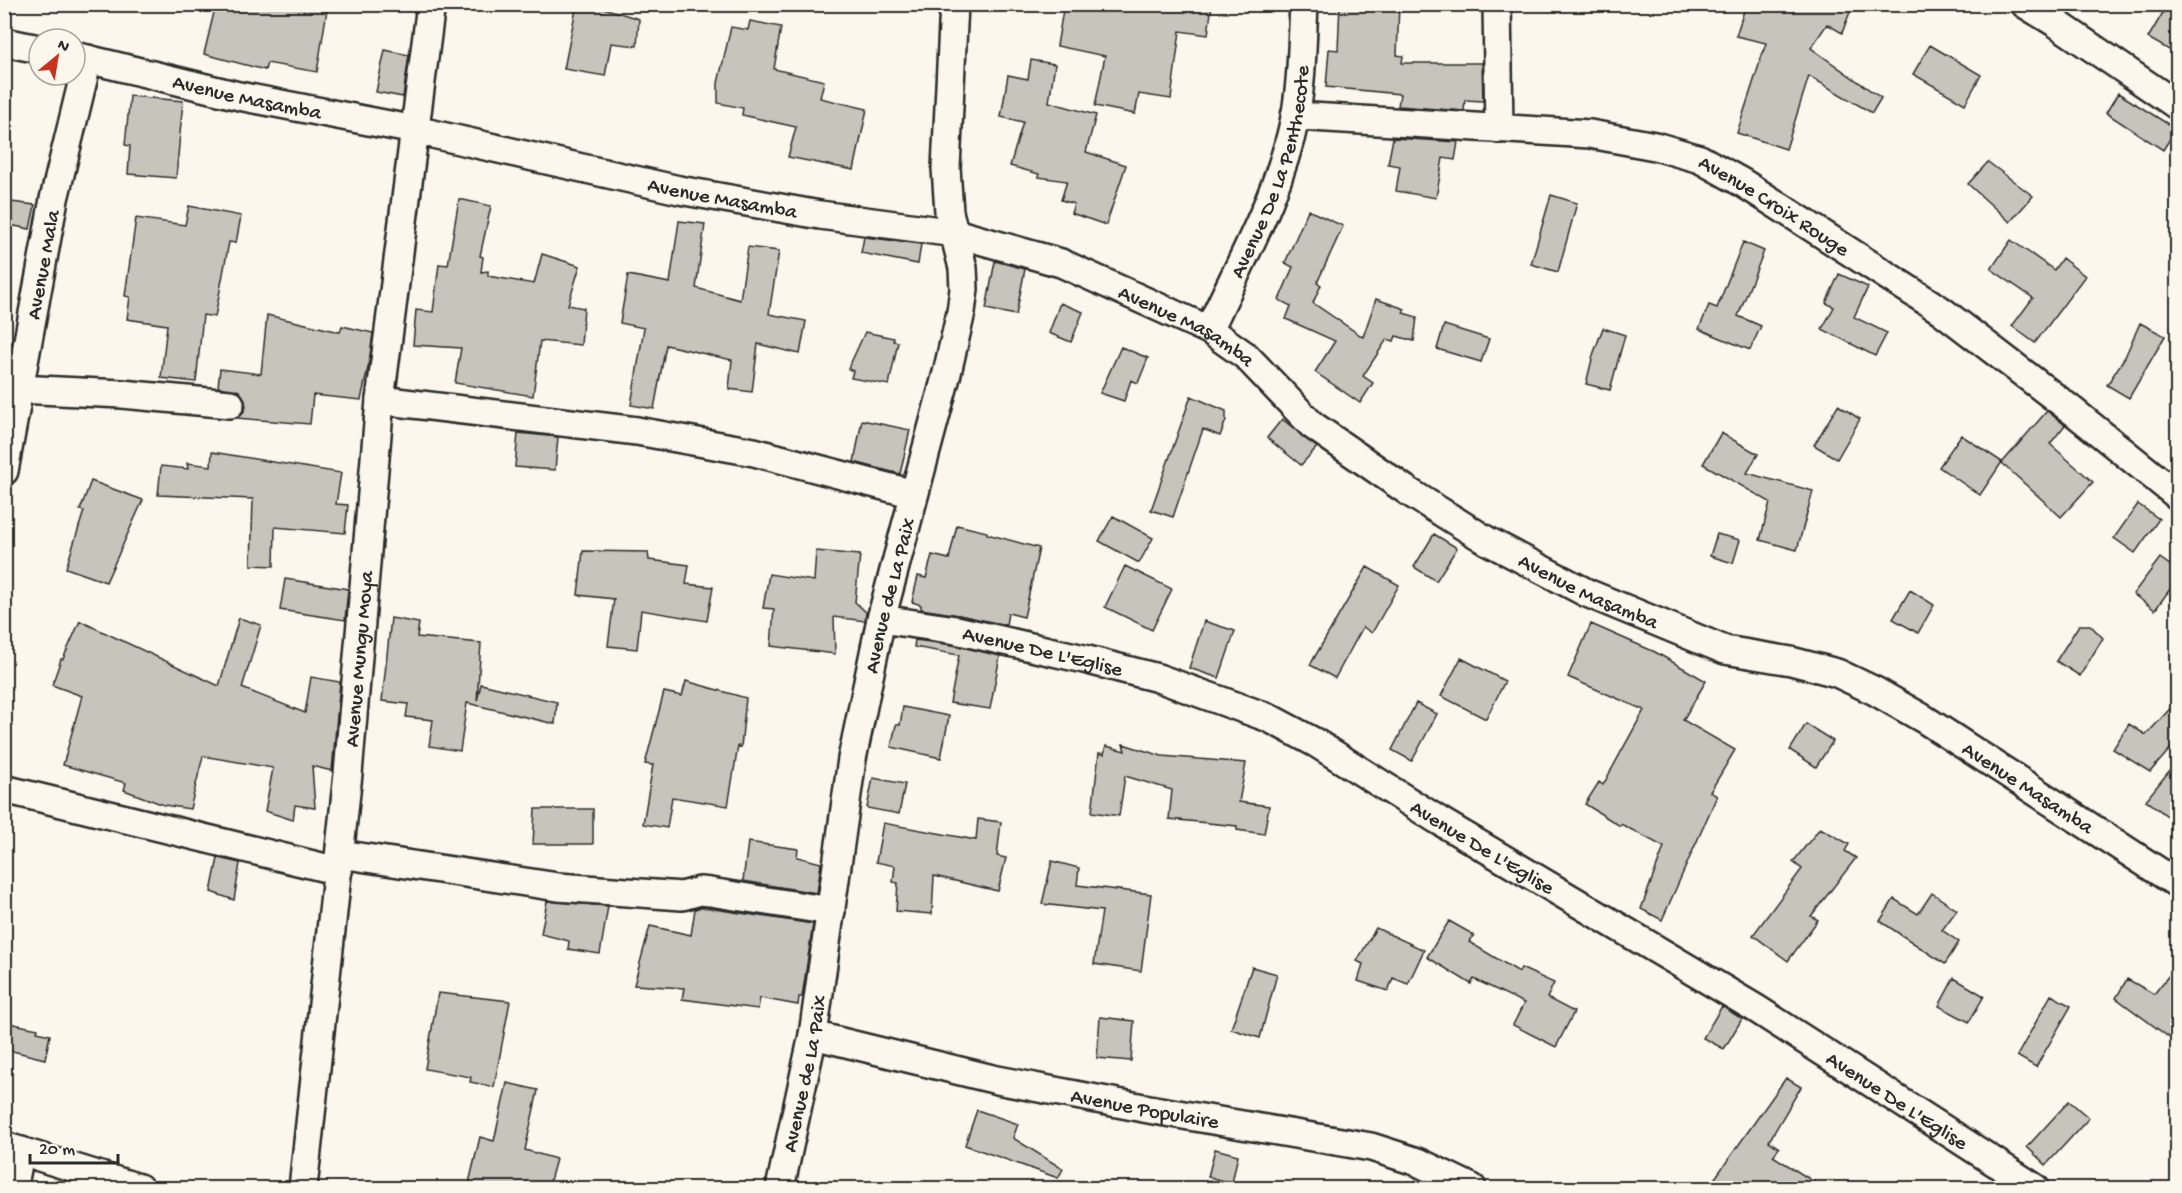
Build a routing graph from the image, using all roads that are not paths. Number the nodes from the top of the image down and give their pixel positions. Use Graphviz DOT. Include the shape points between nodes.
graph roads {
  1 [pos="431,4"];
  2 [pos="1304,4"];
  3 [pos="1497,4"];
  4 [pos="2025,4"];
  5 [pos="947,5"];
  6 [pos="4,42"];
  7 [pos="27,47"];
  8 [pos="87,58"];
  9 [pos="75,87"];
  10 [pos="2178,106"];
  11 [pos="1295,116"];
  12 [pos="1499,129"];
  13 [pos="415,130"];
  14 [pos="955,233"];
  15 [pos="1209,330"];
  16 [pos="18,389"];
  17 [pos="380,400"];
  18 [pos="230,404"];
  19 [pos="4,471"];
  20 [pos="914,494"];
  21 [pos="2178,496"];
  22 [pos="881,619"];
  23 [pos="4,789"];
  24 [pos="339,862"];
  25 [pos="2178,884"];
  26 [pos="831,911"];
  27 [pos="813,1035"];
  28 [pos="13,1148"];
  29 [pos="13,1188"];
  30 [pos="139,1188"];
  31 [pos="303,1188"];
  32 [pos="780,1188"];
  33 [pos="1472,1188"];
  34 [pos="2035,1188"];
  1 -- 13 [label="street, Avenue Mungu Moya"];
  2 -- 11 [label="street, Avenue De La Penthecote"];
  3 -- 12 [label="street"];
  4 -- 10 [label="street"];
  5 -- 14 [label="street, Avenue de La Paix" via="946,168 949,212"];
  6 -- 7 [label="street"];
  8 -- 13 [label="street, Avenue Masamba" via="239,96"];
  9 -- 16 [label="street, Avenue Mala"];
  11 -- 12 [label="street, Avenue Croix Rouge"];
  11 -- 15 [label="street, Avenue De La Penthecote" via="1276,184"];
  12 -- 21 [label="street, Avenue Croix Rouge" via="1590,134 1700,159 1942,311"];
  13 -- 14 [label="street, Avenue Masamba" via="678,190"];
  13 -- 17 [label="street, Avenue Mungu Moya"];
  14 -- 15 [label="street, Avenue Masamba" via="1061,263"];
  14 -- 20 [label="street, Avenue de La Paix" via="963,268 961,312"];
  15 -- 25 [label="street, Avenue Masamba" via="1246,356 1312,425 1486,540 1587,593 1725,650 1837,673 1875,691"];
  16 -- 18 [label="street"];
  16 -- 19 [label="street, Avenue Mala"];
  17 -- 20 [label="street" via="638,431 742,450"];
  17 -- 24 [label="street, Avenue Mungu Moya"];
  20 -- 22 [label="street, Avenue de La Paix"];
  22 -- 26 [label="street, Avenue de La Paix" via="852,759"];
  22 -- 34 [label="street, Avenue De L'Eglise" via="956,630 1084,659 1158,678 1269,718 1755,1008"];
  23 -- 24 [label="street"];
  24 -- 26 [label="street" via="558,887 682,896 700,891"];
  24 -- 31 [label="street, Avenue Mungu Moya"];
  26 -- 27 [label="street, Avenue de La Paix"];
  27 -- 32 [label="street, Avenue de La Paix"];
  27 -- 33 [label="street, Avenue Populaire" via="997,1080 1371,1147 1418,1162"];
  28 -- 29 [label="street"];
  28 -- 30 [label="street"];
}
